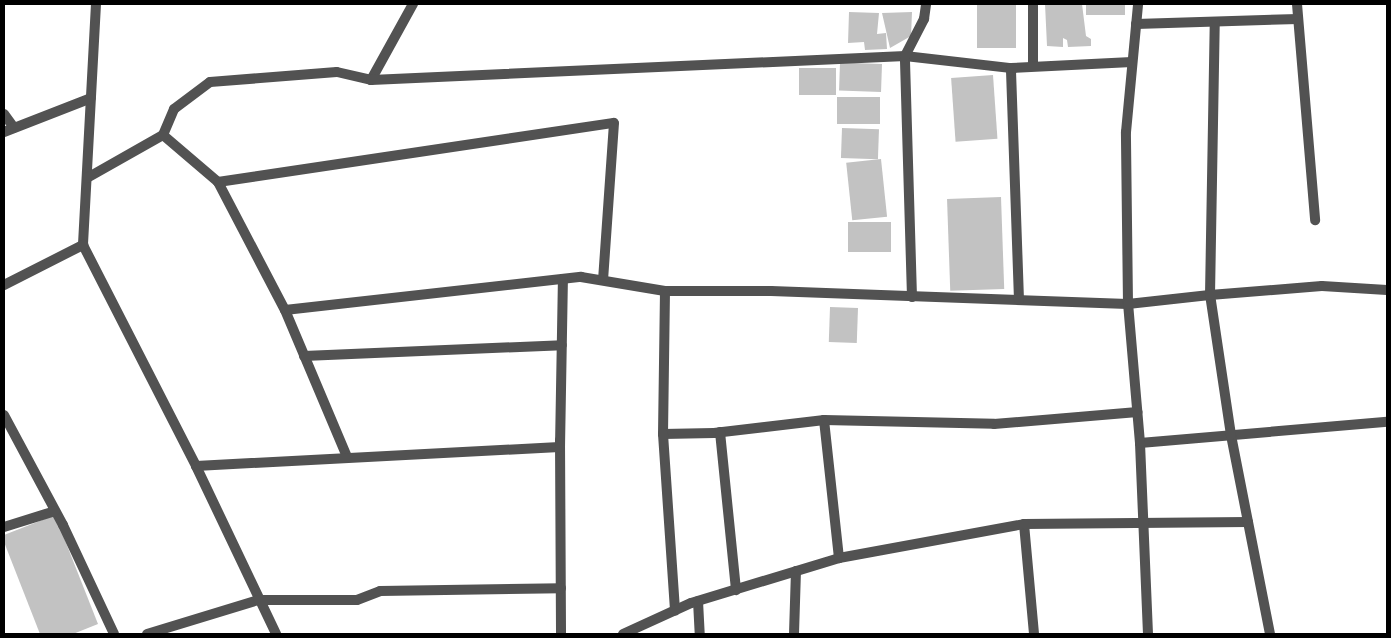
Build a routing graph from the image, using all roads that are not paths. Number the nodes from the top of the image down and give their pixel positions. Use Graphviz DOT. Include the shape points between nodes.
graph roads {
  1 [pos="96,4"];
  2 [pos="413,4"];
  3 [pos="926,4"];
  4 [pos="1033,4"];
  5 [pos="1138,4"];
  6 [pos="1297,4"];
  7 [pos="1298,19"];
  8 [pos="1215,22"];
  9 [pos="1136,24"];
  10 [pos="905,56"];
  11 [pos="1132,62"];
  12 [pos="1033,65"];
  13 [pos="1011,68"];
  14 [pos="371,80"];
  15 [pos="91,98"];
  16 [pos="4,114"];
  17 [pos="9,130"];
  18 [pos="164,135"];
  19 [pos="87,178"];
  20 [pos="218,182"];
  21 [pos="1315,220"];
  22 [pos="83,246"];
  23 [pos="563,279"];
  24 [pos="602,280"];
  25 [pos="4,285"];
  26 [pos="1387,290"];
  27 [pos="664,291"];
  28 [pos="1210,295"];
  29 [pos="912,297"];
  30 [pos="1019,300"];
  31 [pos="1128,304"];
  32 [pos="285,310"];
  33 [pos="562,345"];
  34 [pos="304,356"];
  35 [pos="1137,412"];
  36 [pos="4,415"];
  37 [pos="824,420"];
  38 [pos="1387,422"];
  39 [pos="720,432"];
  40 [pos="663,434"];
  41 [pos="1231,435"];
  42 [pos="560,440"];
  43 [pos="1140,442"];
  44 [pos="347,457"];
  45 [pos="196,466"];
  46 [pos="55,510"];
  47 [pos="1248,522"];
  48 [pos="1024,524"];
  49 [pos="1144,524"];
  50 [pos="4,527"];
  51 [pos="839,558"];
  52 [pos="796,571"];
  53 [pos="561,588"];
  54 [pos="736,590"];
  55 [pos="258,600"];
  56 [pos="698,601"];
  57 [pos="675,610"];
  58 [pos="114,634"];
  59 [pos="147,634"];
  60 [pos="276,634"];
  61 [pos="561,634"];
  62 [pos="623,634"];
  63 [pos="700,634"];
  64 [pos="794,634"];
  65 [pos="1034,634"];
  66 [pos="1148,634"];
  67 [pos="1270,634"];
  1 -- 15 [label="street"];
  2 -- 14 [label="street"];
  3 -- 10 [label="street" via="924,19"];
  4 -- 12 [label="street"];
  5 -- 9 [label="street"];
  6 -- 7 [label="street"];
  7 -- 8 [label="street"];
  7 -- 21 [label="street"];
  8 -- 9 [label="street"];
  8 -- 28 [label="street"];
  9 -- 11 [label="street"];
  10 -- 13 [label="street"];
  10 -- 14 [label="street"];
  10 -- 29 [label="street"];
  11 -- 12 [label="street"];
  11 -- 31 [label="street" via="1126,132"];
  12 -- 13 [label="street"];
  13 -- 30 [label="street"];
  14 -- 18 [label="street" via="337,72 210,82 174,109"];
  15 -- 17 [label="street"];
  15 -- 19 [label="street"];
  16 -- 17 [label="street"];
  18 -- 19 [label="street"];
  18 -- 20 [label="street"];
  19 -- 22 [label="street"];
  20 -- 24 [label="street" via="614,124"];
  20 -- 32 [label="street"];
  22 -- 25 [label="street"];
  22 -- 45 [label="street"];
  23 -- 24 [label="street"];
  23 -- 32 [label="street"];
  23 -- 33 [label="street"];
  24 -- 27 [label="street"];
  26 -- 28 [label="street" via="1322,286"];
  27 -- 29 [label="street" via="771,291"];
  27 -- 40 [label="street"];
  28 -- 31 [label="street"];
  28 -- 41 [label="street"];
  29 -- 30 [label="street"];
  30 -- 31 [label="street"];
  31 -- 35 [label="street"];
  32 -- 34 [label="street"];
  33 -- 34 [label="street"];
  33 -- 42 [label="street"];
  34 -- 44 [label="street"];
  35 -- 37 [label="street" via="994,424"];
  35 -- 43 [label="street"];
  36 -- 46 [label="street"];
  37 -- 39 [label="street"];
  37 -- 51 [label="street"];
  38 -- 41 [label="street"];
  39 -- 40 [label="street"];
  39 -- 54 [label="street"];
  40 -- 57 [label="street"];
  41 -- 43 [label="street"];
  41 -- 47 [label="street"];
  42 -- 44 [label="street" via="560,447"];
  42 -- 53 [label="street"];
  43 -- 49 [label="street"];
  44 -- 45 [label="street"];
  45 -- 55 [label="street"];
  46 -- 50 [label="street"];
  46 -- 58 [label="street"];
  47 -- 49 [label="street"];
  47 -- 67 [label="street"];
  48 -- 49 [label="street"];
  48 -- 51 [label="street"];
  48 -- 65 [label="street"];
  49 -- 66 [label="street"];
  51 -- 52 [label="street"];
  52 -- 54 [label="street"];
  52 -- 64 [label="street"];
  53 -- 55 [label="street" via="380,591 357,600"];
  53 -- 61 [label="street"];
  54 -- 56 [label="street"];
  55 -- 59 [label="street"];
  55 -- 60 [label="street"];
  56 -- 57 [label="street"];
  56 -- 63 [label="street"];
  57 -- 62 [label="street"];
}
